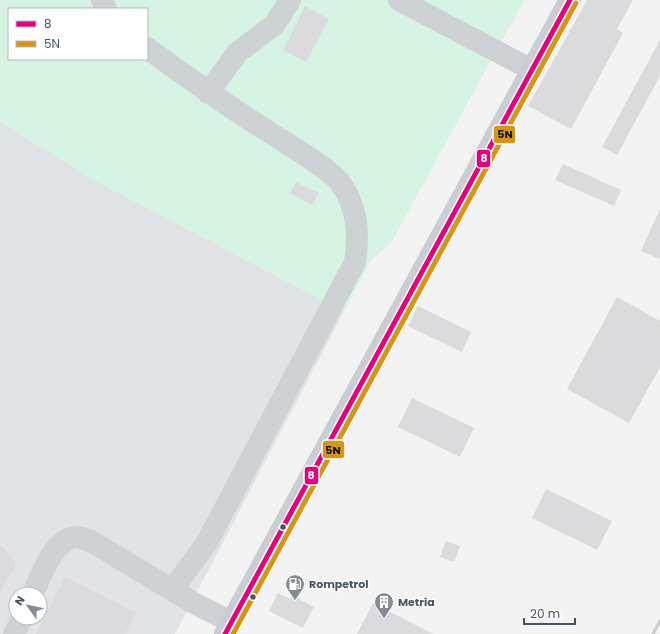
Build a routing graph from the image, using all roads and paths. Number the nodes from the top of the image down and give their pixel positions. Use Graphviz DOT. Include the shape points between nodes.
graph roads {
  1 [pos="290,0"];
  2 [pos="399,0"];
  3 [pos="570,0"];
  4 [pos="148,49"];
  5 [pos="532,70"];
  6 [pos="208,93"];
  7 [pos="37,586"];
  8 [pos="173,589"];
  9 [pos="228,628"];
  1 -- 6 [label="lane" via="274,25 237,53"];
  2 -- 5 [label="lane"];
  3 -- 5 [label="main road"];
  4 -- 6 [label="lane"];
  5 -- 9 [label="main road"];
  6 -- 8 [label="lane" via="321,166 341,183 353,207 358,227 357,244 355,262 209,537"];
  7 -- 8 [label="lane" via="53,554 65,541 76,537 89,540"];
  8 -- 9 [label="lane"];
}
